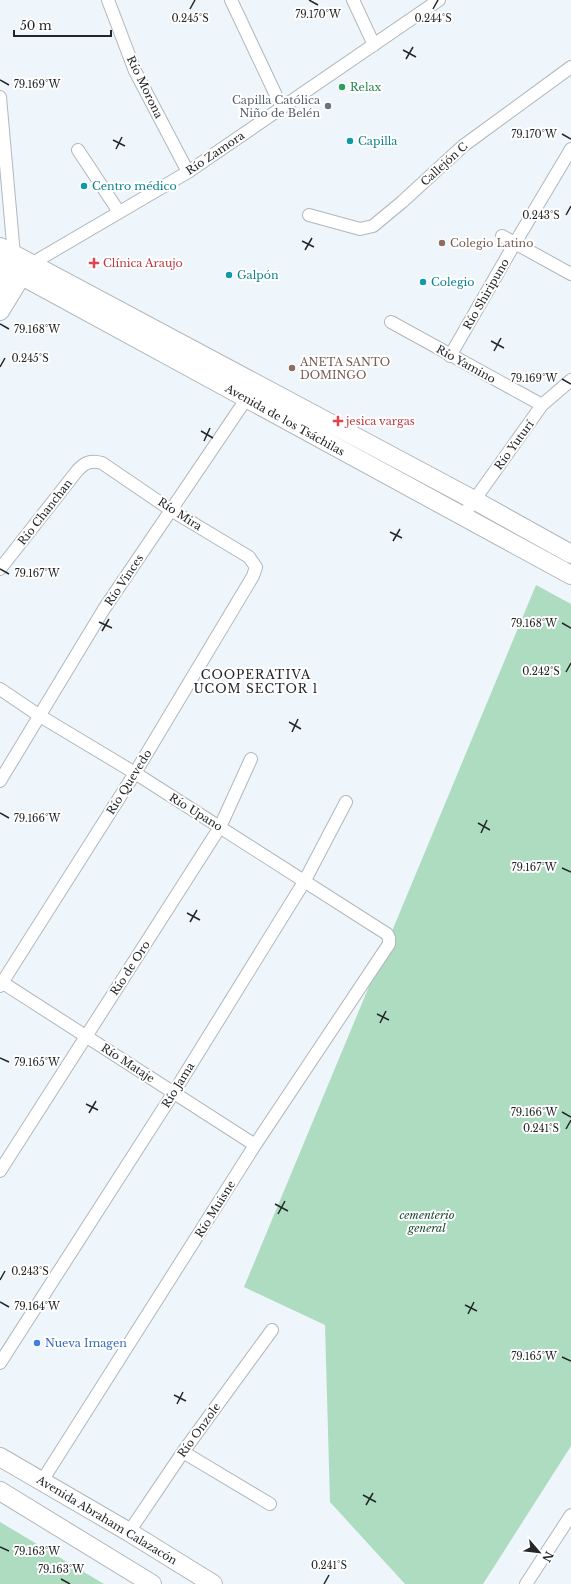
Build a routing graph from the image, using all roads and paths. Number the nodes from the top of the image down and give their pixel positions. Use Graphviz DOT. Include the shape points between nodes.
graph roads {
  1 [pos="108,0"];
  2 [pos="231,0"];
  3 [pos="353,0"];
  4 [pos="439,0"];
  5 [pos="374,45"];
  6 [pos="571,67"];
  7 [pos="0,97"];
  8 [pos="282,108"];
  9 [pos="78,150"];
  10 [pos="570,152"];
  11 [pos="188,172"];
  12 [pos="119,212"];
  13 [pos="309,215"];
  14 [pos="502,236"];
  15 [pos="514,244"];
  16 [pos="13,262"];
  17 [pos="571,274"];
  18 [pos="0,285"];
  19 [pos="0,311"];
  20 [pos="391,322"];
  21 [pos="450,356"];
  22 [pos="571,380"];
  23 [pos="251,392"];
  24 [pos="542,405"];
  25 [pos="93,460"];
  26 [pos="474,500"];
  27 [pos="171,510"];
  28 [pos="463,516"];
  29 [pos="571,554"];
  30 [pos="0,569"];
  31 [pos="571,575"];
  32 [pos="253,576"];
  33 [pos="0,689"];
  34 [pos="40,716"];
  35 [pos="251,759"];
  36 [pos="5,761"];
  37 [pos="135,773"];
  38 [pos="0,782"];
  39 [pos="346,802"];
  40 [pos="220,827"];
  41 [pos="304,882"];
  42 [pos="389,938"];
  43 [pos="1,983"];
  44 [pos="86,1036"];
  45 [pos="174,1092"];
  46 [pos="255,1145"];
  47 [pos="0,1171"];
  48 [pos="272,1330"];
  49 [pos="0,1363"];
  50 [pos="183,1452"];
  51 [pos="0,1457"];
  52 [pos="42,1481"];
  53 [pos="0,1491"];
  54 [pos="270,1504"];
  55 [pos="571,1515"];
  56 [pos="129,1532"];
  57 [pos="152,1584"];
  58 [pos="213,1584"];
  59 [pos="526,1584"];
  1 -- 11 [label="street, Río Morona" via="135,71"];
  2 -- 8 [label="street"];
  3 -- 5 [label="street"];
  4 -- 5 [label="street, Río Zamora"];
  5 -- 8 [label="street, Río Zamora"];
  6 -- 13 [label="street, Callejón C" via="463,146 373,226 360,230"];
  7 -- 16 [label="street"];
  8 -- 11 [label="street, Río Zamora"];
  9 -- 12 [label="street"];
  10 -- 15 [label="street, Río Shiripuno"];
  11 -- 12 [label="street, Río Zamora"];
  12 -- 16 [label="street, Río Zamora"];
  14 -- 15 [label="street"];
  15 -- 17 [label="street"];
  15 -- 21 [label="street, Río Shiripuno"];
  16 -- 18 [label="main road, Río Zamora"];
  16 -- 19 [label="main road, Río Zamora"];
  16 -- 23 [label="main road, Avenida de los Tsáchilas"];
  20 -- 21 [label="street, Río Yamino"];
  21 -- 24 [label="street, Río Yamino"];
  22 -- 24 [label="street, Río Yuturí"];
  23 -- 26 [label="main road, Avenida de los Tsáchilas"];
  23 -- 27 [label="street, Río Vinces"];
  23 -- 28 [label="main road, Avenida de los Tsáchilas"];
  24 -- 26 [label="street, Río Yuturí"];
  25 -- 27 [label="street, Río Mira" via="112,469"];
  25 -- 30 [label="street, Río Chanchan" via="82,465"];
  26 -- 28 [label="street, Río Yuturí"];
  26 -- 29 [label="main road, Avenida de los Tsáchilas"];
  27 -- 32 [label="street, Río Mira" via="249,557 256,567"];
  27 -- 34 [label="street, Río Vinces" via="104,609"];
  28 -- 31 [label="main road, Avenida de los Tsáchilas"];
  32 -- 37 [label="street, Río Quevedo"];
  33 -- 34 [label="street, Río Upano"];
  34 -- 36 [label="street, Río Vinces"];
  34 -- 37 [label="street, Río Upano"];
  35 -- 40 [label="street, Río de Oro"];
  36 -- 38 [label="street, Río Vinces"];
  37 -- 40 [label="street, Río Upano"];
  37 -- 43 [label="street, Río Quevedo"];
  39 -- 41 [label="street, Río Jama"];
  40 -- 41 [label="street, Río Upano"];
  40 -- 44 [label="street, Río de Oro"];
  41 -- 42 [label="street, Río Upano" via="387,934"];
  41 -- 45 [label="street, Río Jama"];
  42 -- 46 [label="street, Río Muisne" via="388,944"];
  43 -- 44 [label="street, Río Mataje"];
  44 -- 45 [label="street, Río Mataje"];
  44 -- 47 [label="street, Río de Oro"];
  45 -- 46 [label="street, Río Mataje"];
  45 -- 49 [label="street, Río Jama"];
  46 -- 52 [label="street, Río Muisne"];
  48 -- 50 [label="street, Río Onzole"];
  50 -- 54 [label="street"];
  50 -- 56 [label="street, Río Onzole"];
  51 -- 52 [label="main road, Avenida Abraham Calazacón"];
  52 -- 56 [label="main road, Avenida Abraham Calazacón"];
  53 -- 57 [label="main road"];
  55 -- 59 [label="street"];
  56 -- 58 [label="main road, Avenida Abraham Calazacón"];
}
